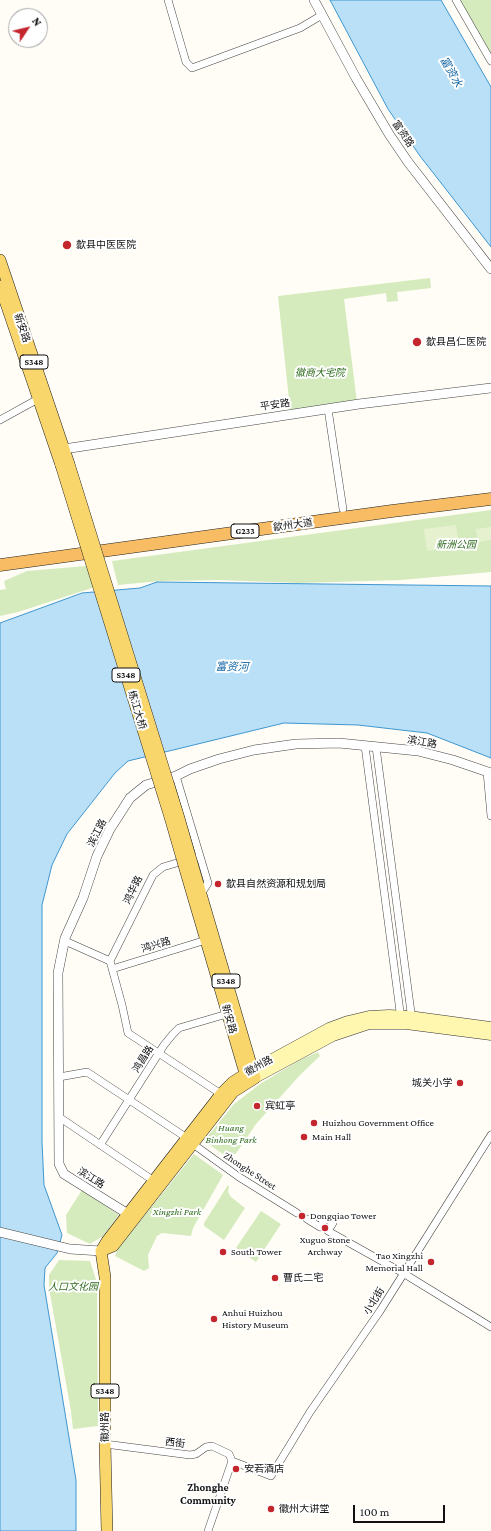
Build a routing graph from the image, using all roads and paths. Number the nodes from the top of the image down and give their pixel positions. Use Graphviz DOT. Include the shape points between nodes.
graph roads {
  1 [pos="168,0"];
  2 [pos="314,0"];
  3 [pos="456,0"];
  4 [pos="322,15"];
  5 [pos="491,60"];
  6 [pos="0,260"];
  7 [pos="491,269"];
  8 [pos="0,286"];
  9 [pos="491,388"];
  10 [pos="38,399"];
  11 [pos="328,409"];
  12 [pos="0,420"];
  13 [pos="64,449"];
  14 [pos="65,464"];
  15 [pos="491,491"];
  16 [pos="491,499"];
  17 [pos="343,509"];
  18 [pos="0,557"];
  19 [pos="0,565"];
  20 [pos="365,746"];
  21 [pos="376,747"];
  22 [pos="489,773"];
  23 [pos="176,776"];
  24 [pos="491,816"];
  25 [pos="200,856"];
  26 [pos="196,888"];
  27 [pos="206,940"];
  28 [pos="65,941"];
  29 [pos="111,965"];
  30 [pos="227,1014"];
  31 [pos="401,1019"];
  32 [pos="412,1020"];
  33 [pos="491,1027"];
  34 [pos="491,1035"];
  35 [pos="159,1053"];
  36 [pos="250,1076"];
  37 [pos="59,1077"];
  38 [pos="221,1094"];
  39 [pos="129,1100"];
  40 [pos="59,1117"];
  41 [pos="491,1135"];
  42 [pos="190,1141"];
  43 [pos="100,1145"];
  44 [pos="154,1181"];
  45 [pos="297,1213"];
  46 [pos="128,1214"];
  47 [pos="307,1219"];
  48 [pos="0,1232"];
  49 [pos="101,1250"];
  50 [pos="403,1273"];
  51 [pos="491,1328"];
  52 [pos="105,1444"];
  53 [pos="232,1461"];
  54 [pos="271,1476"];
  55 [pos="107,1531"];
  56 [pos="208,1531"];
  1 -- 4 [label="street" via="186,62 192,68 300,28"];
  2 -- 4 [label="street, 富资路"];
  3 -- 5 [label="street"];
  4 -- 7 [label="street, 富资路" via="392,139"];
  6 -- 13 [label="main road, 新安路 / S348"];
  8 -- 10 [label="main road, 新安路 / S348"];
  9 -- 11 [label="street, 平安路"];
  10 -- 12 [label="street"];
  10 -- 14 [label="main road, 新安路 / S348"];
  11 -- 13 [label="street, 平安路"];
  11 -- 17 [label="street"];
  13 -- 14 [label="main road, 新安路 / S348"];
  14 -- 26 [label="main road, 练江大桥 / S348, bridge" via="168,810"];
  15 -- 17 [label="highway, 歙州大道 / G233"];
  16 -- 19 [label="highway, 歙州大道 / G233"];
  17 -- 18 [label="highway, 歙州大道 / G233"];
  20 -- 21 [label="street, 滨江路"];
  20 -- 23 [label="street, 滨江路" via="312,743 266,747 219,758"];
  20 -- 31 [label="street"];
  21 -- 22 [label="street, 滨江路" via="418,751"];
  21 -- 32 [label="street"];
  22 -- 24 [label="street"];
  23 -- 25 [label="street"];
  23 -- 28 [label="street, 滨江路" via="146,785 130,798 97,856"];
  25 -- 26 [label="street" via="208,884"];
  25 -- 29 [label="street, 鸿华路" via="163,868 153,875"];
  26 -- 27 [label="main road, 新安路 / S348"];
  26 -- 36 [label="main road, 新安路 / S348"];
  27 -- 29 [label="street, 鸿兴路"];
  27 -- 30 [label="main road, 新安路 / S348"];
  28 -- 29 [label="street"];
  28 -- 37 [label="street, 滨江路" via="58,973"];
  29 -- 35 [label="street" via="128,1033"];
  30 -- 35 [label="street, 鸿昌路" via="179,1028"];
  30 -- 36 [label="main road, 新安路 / S348"];
  31 -- 32 [label="main road, 徽州路"];
  31 -- 36 [label="main road, 徽州路" via="341,1032"];
  32 -- 33 [label="main road, 徽州路"];
  32 -- 34 [label="main road, 徽州路"];
  35 -- 38 [label="street"];
  35 -- 39 [label="street, 鸿昌路"];
  36 -- 38 [label="main road, 徽州路" via="233,1082"];
  36 -- 42 [label="main road, 徽州路"];
  37 -- 39 [label="street, Zhonghe Street" via="87,1072"];
  37 -- 40 [label="street, 滨江路"];
  38 -- 42 [label="main road, 徽州路"];
  39 -- 42 [label="street, Zhonghe Street"];
  39 -- 43 [label="street, 鸿昌路"];
  40 -- 43 [label="street"];
  40 -- 46 [label="street, 滨江路" via="58,1154 62,1172"];
  41 -- 50 [label="street, 小北街"];
  42 -- 44 [label="main road, 徽州路"];
  42 -- 45 [label="street, Zhonghe Street" via="239,1177"];
  42 -- 49 [label="main road, 徽州路" via="113,1246"];
  43 -- 44 [label="street"];
  44 -- 46 [label="main road, 徽州路"];
  46 -- 49 [label="main road, 徽州路"];
  47 -- 50 [label="street" via="320,1227 325,1218 333,1223 328,1231"];
  48 -- 49 [label="street" via="70,1249"];
  49 -- 52 [label="main road, 徽州路 / S348" via="105,1277"];
  50 -- 51 [label="street"];
  50 -- 54 [label="street, 小北街" via="380,1311 310,1412"];
  52 -- 53 [label="street, 西街" via="190,1455 212,1446 229,1454"];
  52 -- 55 [label="main road, 徽州路 / S348"];
  53 -- 54 [label="street, 西街"];
  53 -- 56 [label="street"];
}
